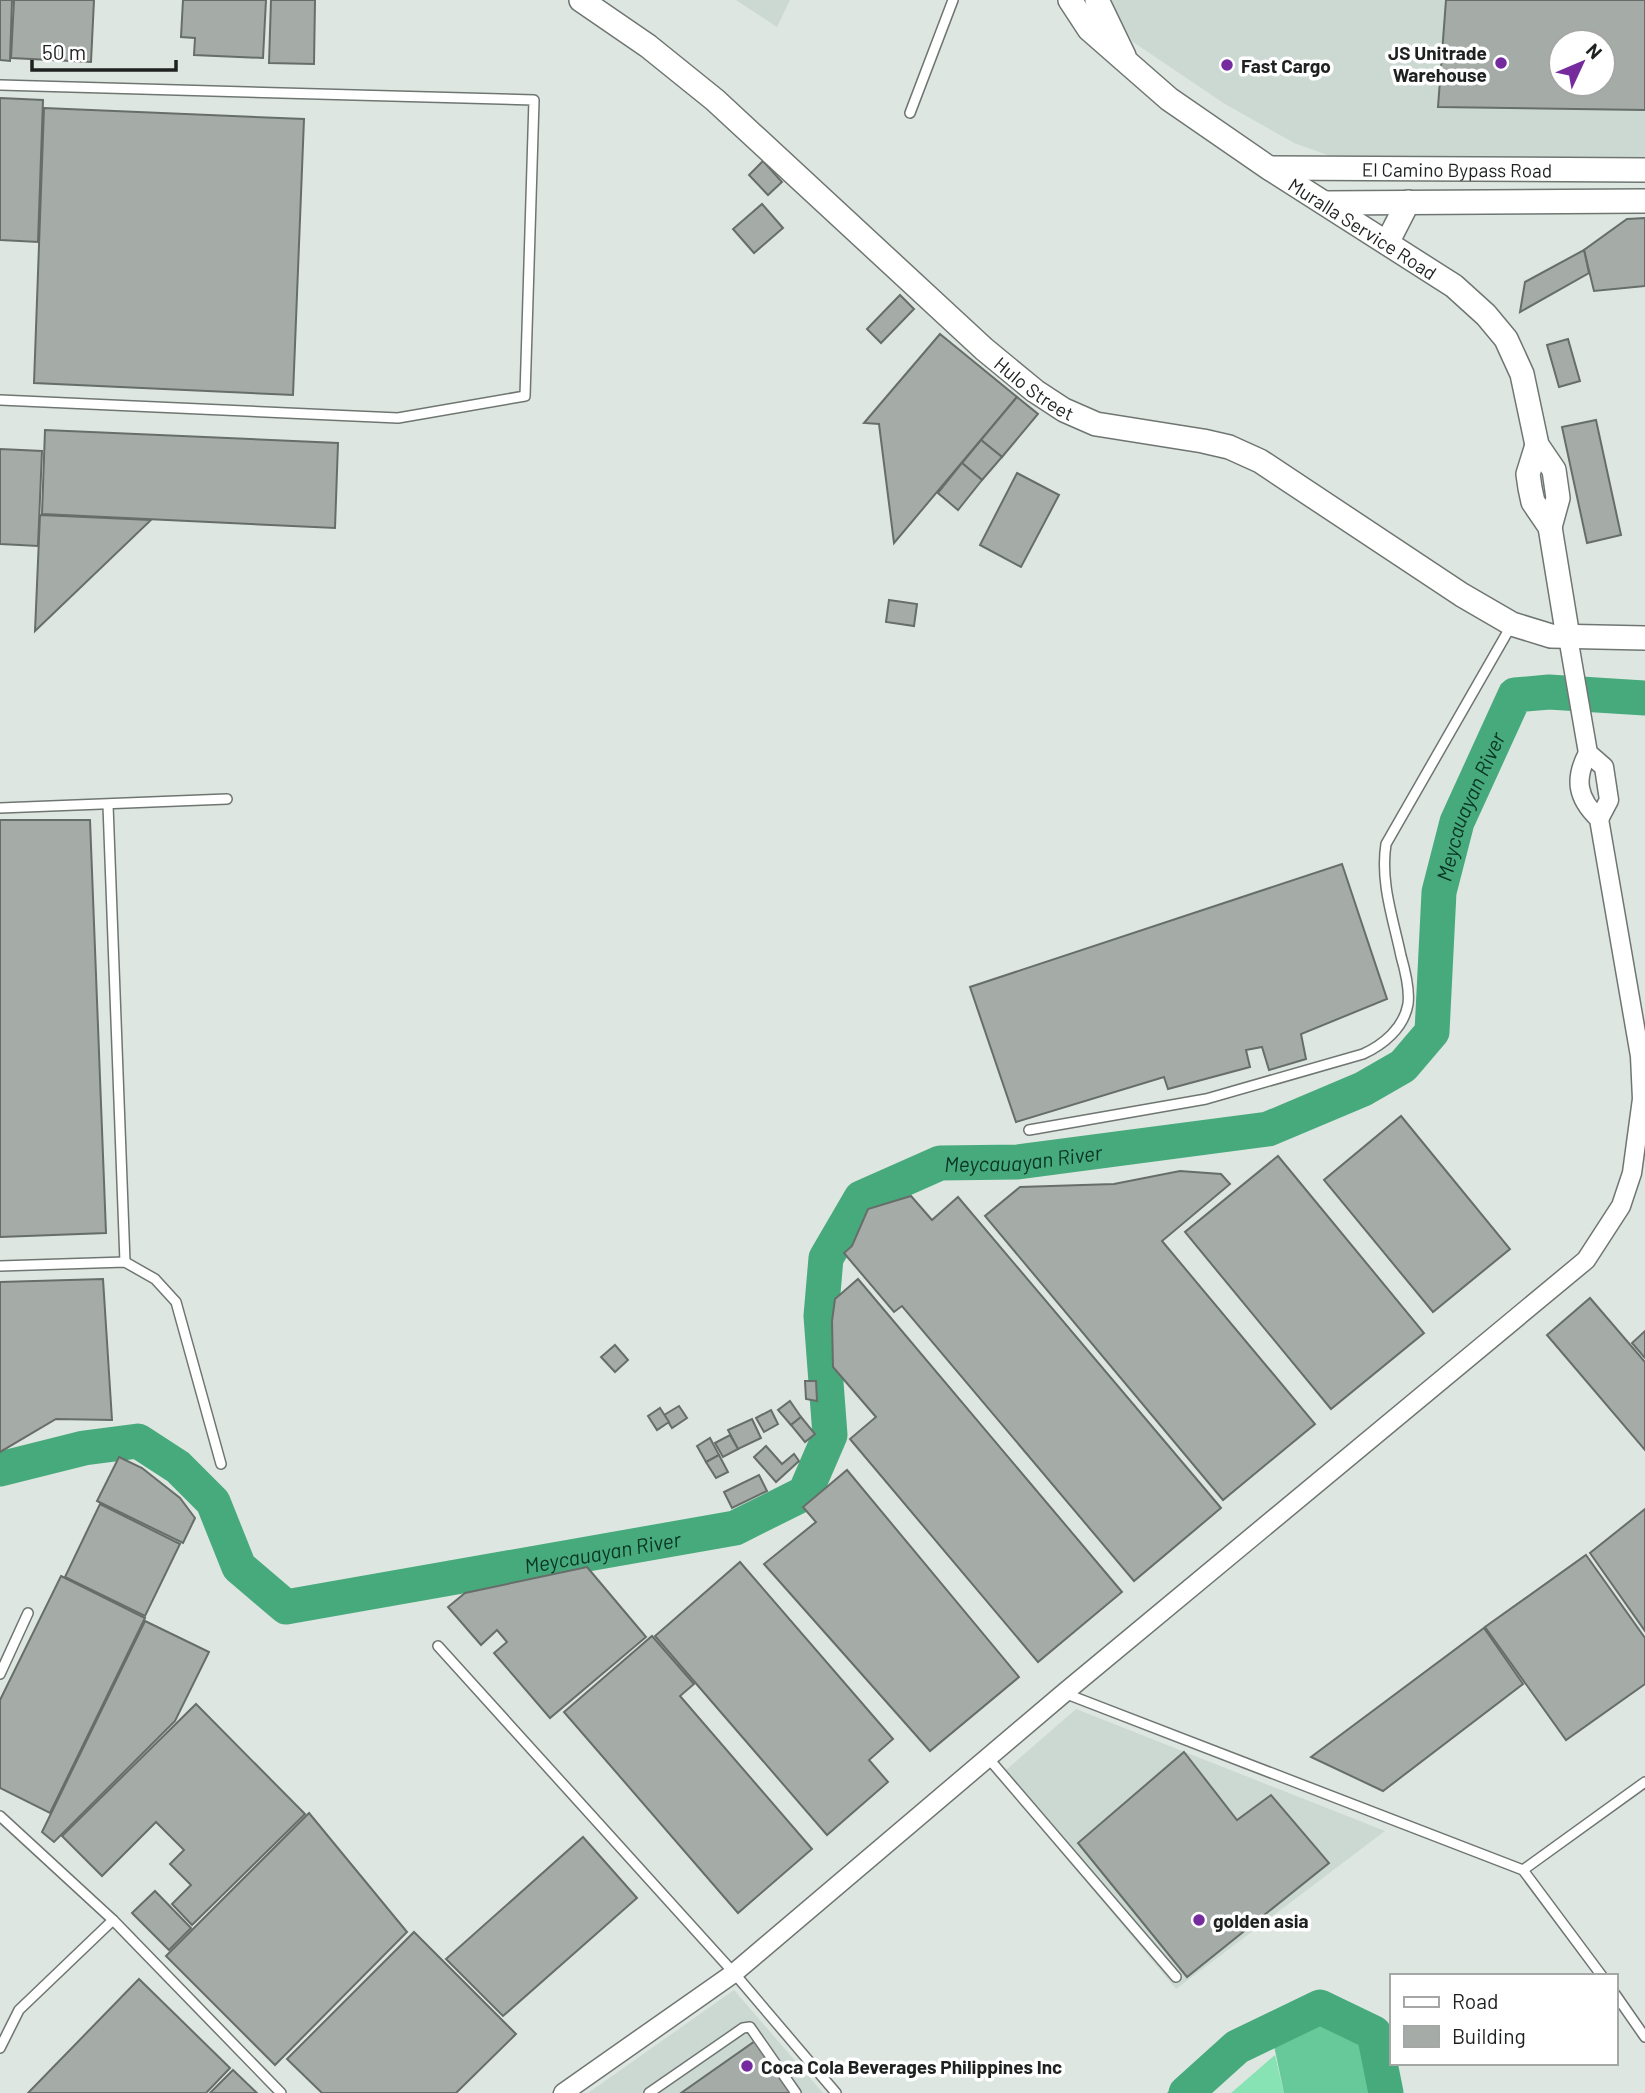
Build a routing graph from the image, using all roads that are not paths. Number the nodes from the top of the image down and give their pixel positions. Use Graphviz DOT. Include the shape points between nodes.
graph roads {
  1 [pos="581,0"];
  2 [pos="953,0"];
  3 [pos="1070,0"];
  4 [pos="1097,0"];
  5 [pos="1125,59"];
  6 [pos="0,85"];
  7 [pos="910,113"];
  8 [pos="1269,168"];
  9 [pos="1444,169"];
  10 [pos="1645,170"];
  11 [pos="1645,201"];
  12 [pos="1408,202"];
  13 [pos="1445,202"];
  14 [pos="1326,203"];
  15 [pos="1387,243"];
  16 [pos="0,400"];
  17 [pos="1512,624"];
  18 [pos="1568,637"];
  19 [pos="1645,638"];
  20 [pos="1588,753"];
  21 [pos="227,799"];
  22 [pos="108,806"];
  23 [pos="0,808"];
  24 [pos="1600,819"];
  25 [pos="1029,1130"];
  26 [pos="1639,1175"];
  27 [pos="125,1262"];
  28 [pos="0,1266"];
  29 [pos="221,1464"];
  30 [pos="28,1614"];
  31 [pos="438,1646"];
  32 [pos="0,1674"];
  33 [pos="1064,1693"];
  34 [pos="989,1759"];
  35 [pos="1645,1782"];
  36 [pos="0,1816"];
  37 [pos="1524,1870"];
  38 [pos="113,1920"];
  39 [pos="734,1973"];
  40 [pos="1601,1974"];
  41 [pos="1176,1977"];
  42 [pos="1617,1997"];
  43 [pos="1645,2037"];
  44 [pos="0,2048"];
  45 [pos="281,2093"];
  46 [pos="563,2093"];
  47 [pos="649,2093"];
  48 [pos="796,2093"];
  49 [pos="836,2093"];
  1 -- 17 [label="street, Hulo Street" via="715,100 1035,391 1096,424 1203,441 1260,461"];
  2 -- 7 [label="lane"];
  3 -- 5 [label="street, Muralla Service Road" via="1089,29"];
  4 -- 5 [label="street, Muralla Service Road"];
  5 -- 8 [label="street, Muralla Service Road" via="1169,99"];
  6 -- 16 [label="lane" via="534,100 525,396 398,418"];
  8 -- 9 [label="street, El Camino Bypass Road"];
  8 -- 14 [label="street, Muralla Service Road"];
  9 -- 10 [label="street, El Camino Bypass Road"];
  9 -- 13 [label="street"];
  11 -- 13 [label="street, El Camino Bypass Road"];
  12 -- 13 [label="street, El Camino Bypass Road"];
  12 -- 14 [label="street, El Camino Bypass Road"];
  12 -- 15 [label="street"];
  14 -- 15 [label="street, Muralla Service Road"];
  15 -- 18 [label="street, Muralla Service Road" via="1454,286 1506,339 1522,374 1537,445 1554,470 1558,498 1550,527"];
  17 -- 18 [label="street, Hulo Street"];
  17 -- 25 [label="lane" via="1386,844 1385,886 1408,1004 1383,1045 1206,1099"];
  18 -- 19 [label="street, Hulo Street"];
  18 -- 20 [label="street"];
  20 -- 24 [label="street" via="1604,767 1609,800"];
  20 -- 24 [label="street" via="1578,771 1584,804"];
  21 -- 22 [label="lane"];
  22 -- 23 [label="lane"];
  22 -- 27 [label="lane"];
  24 -- 26 [label="street" via="1640,1056"];
  26 -- 33 [label="street" via="1586,1260"];
  27 -- 28 [label="lane"];
  27 -- 29 [label="lane" via="155,1279 176,1302"];
  30 -- 32 [label="lane"];
  31 -- 39 [label="lane"];
  33 -- 34 [label="street"];
  33 -- 37 [label="lane"];
  34 -- 39 [label="street"];
  34 -- 41 [label="lane"];
  35 -- 37 [label="lane"];
  36 -- 38 [label="lane"];
  37 -- 40 [label="lane"];
  38 -- 44 [label="lane" via="19,2010"];
  38 -- 45 [label="lane"];
  39 -- 46 [label="street"];
  39 -- 49 [label="lane"];
  42 -- 43 [label="lane"];
  47 -- 48 [label="lane" via="750,2027"];
}
